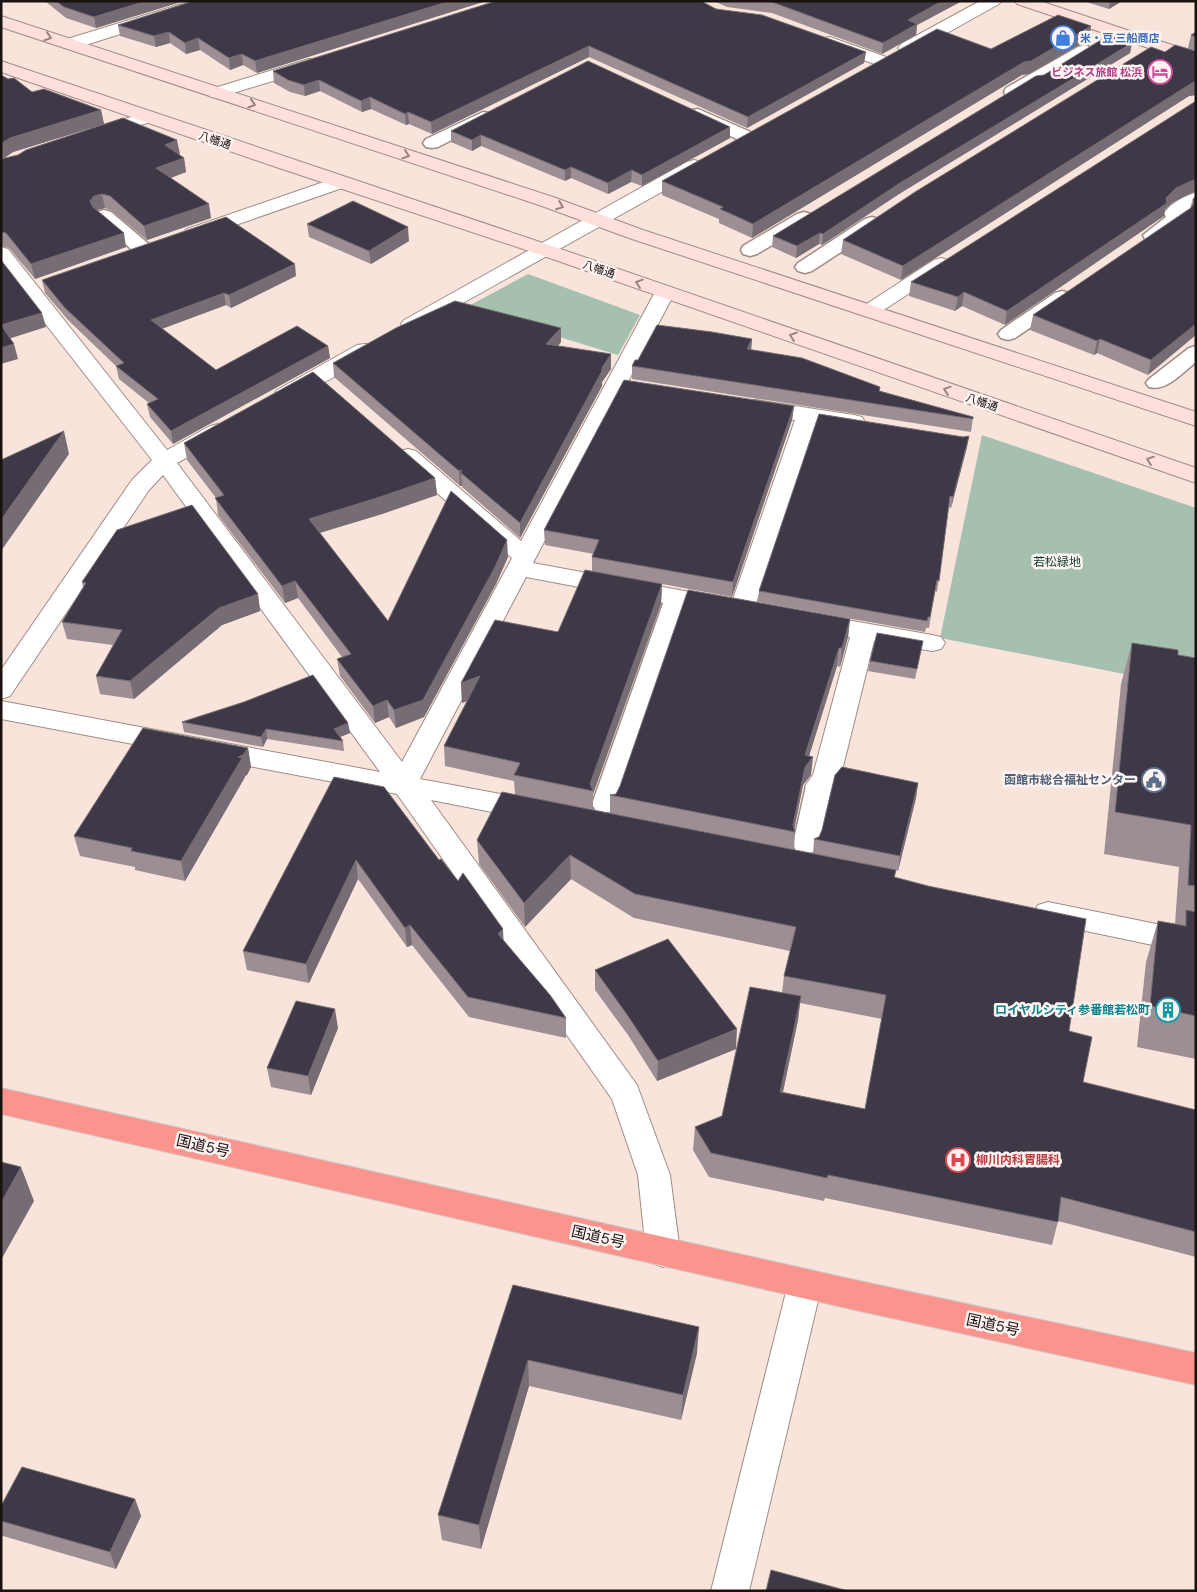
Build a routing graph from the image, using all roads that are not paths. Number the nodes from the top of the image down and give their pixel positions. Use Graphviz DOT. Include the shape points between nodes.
graph roads {
  1 [pos="209,1"];
  2 [pos="993,1"];
  3 [pos="1023,1"];
  4 [pos="1,21"];
  5 [pos="811,35"];
  6 [pos="1100,41"];
  7 [pos="70,44"];
  8 [pos="1196,59"];
  9 [pos="322,60"];
  10 [pos="883,62"];
  11 [pos="1,66"];
  12 [pos="857,76"];
  13 [pos="217,92"];
  14 [pos="995,102"];
  15 [pos="501,108"];
  16 [pos="685,108"];
  17 [pos="148,117"];
  18 [pos="76,140"];
  19 [pos="738,142"];
  20 [pos="432,143"];
  21 [pos="341,182"];
  22 [pos="1196,198"];
  23 [pos="814,211"];
  24 [pos="104,216"];
  25 [pos="882,216"];
  26 [pos="597,220"];
  27 [pos="1139,244"];
  28 [pos="153,247"];
  29 [pos="545,250"];
  30 [pos="750,250"];
  31 [pos="1,253"];
  32 [pos="957,254"];
  33 [pos="804,267"];
  34 [pos="26,284"];
  35 [pos="1074,289"];
  36 [pos="665,292"];
  37 [pos="869,311"];
  38 [pos="1008,334"];
  39 [pos="1196,352"];
  40 [pos="1156,384"];
  41 [pos="740,404"];
  42 [pos="266,405"];
  43 [pos="808,415"];
  44 [pos="1196,419"];
  45 [pos="232,424"];
  46 [pos="876,425"];
  47 [pos="391,441"];
  48 [pos="164,461"];
  49 [pos="1196,476"];
  50 [pos="521,562"];
  51 [pos="677,598"];
  52 [pos="789,618"];
  53 [pos="864,631"];
  54 [pos="932,644"];
  55 [pos="1,690"];
  56 [pos="1,710"];
  57 [pos="404,784"];
  58 [pos="819,786"];
  59 [pos="560,815"];
  60 [pos="604,817"];
  61 [pos="802,856"];
  62 [pos="1020,907"];
  63 [pos="1196,943"];
  64 [pos="1,1101"];
  65 [pos="663,1252"];
  66 [pos="804,1284"];
  67 [pos="1196,1369"];
  68 [pos="730,1591"];
  1 -- 7 [label="street"];
  2 -- 10 [label="street"];
  3 -- 8 [label="street"];
  4 -- 7 [label="street, one-way"];
  5 -- 10 [label="street"];
  6 -- 14 [label="lane"];
  7 -- 13 [label="street"];
  9 -- 13 [label="street"];
  10 -- 12 [label="street"];
  11 -- 17 [label="street, 八幡通"];
  13 -- 26 [label="street, one-way"];
  15 -- 20 [label="lane"];
  16 -- 19 [label="lane"];
  17 -- 18 [label="street"];
  17 -- 21 [label="street, 八幡通"];
  19 -- 26 [label="street"];
  21 -- 28 [label="street"];
  21 -- 29 [label="street, 八幡通"];
  22 -- 27 [label="lane" via="1173,214 1180,216"];
  23 -- 30 [label="lane"];
  24 -- 28 [label="lane"];
  25 -- 33 [label="lane"];
  26 -- 29 [label="street"];
  26 -- 37 [label="street"];
  36 -- 29 [label="street, 八幡通, one-way"];
  29 -- 42 [label="street" via="389,336 325,383"];
  31 -- 34 [label="street"];
  32 -- 37 [label="street"];
  34 -- 48 [label="street"];
  35 -- 38 [label="lane"];
  49 -- 36 [label="street, 八幡通, one-way"];
  36 -- 50 [label="street" via="624,386"];
  37 -- 44 [label="street"];
  39 -- 40 [label="lane"];
  41 -- 43 [label="street"];
  43 -- 46 [label="street"];
  43 -- 51 [label="street" via="751,611"];
  45 -- 48 [label="street"];
  47 -- 50 [label="street"];
  48 -- 55 [label="street" via="140,485"];
  48 -- 57 [label="street"];
  50 -- 51 [label="street"];
  50 -- 57 [label="street"];
  51 -- 60 [label="lane"];
  52 -- 53 [label="street"];
  53 -- 54 [label="street"];
  53 -- 58 [label="street" via="826,779"];
  56 -- 57 [label="street"];
  57 -- 59 [label="street"];
  57 -- 65 [label="street" via="626,1094 654,1175"];
  58 -- 61 [label="lane"];
  62 -- 63 [label="street"];
  64 -- 65 [label="highway, 国道5号"];
  65 -- 66 [label="highway, 国道5号"];
  66 -- 67 [label="highway, 国道5号"];
  66 -- 68 [label="street"];
}
